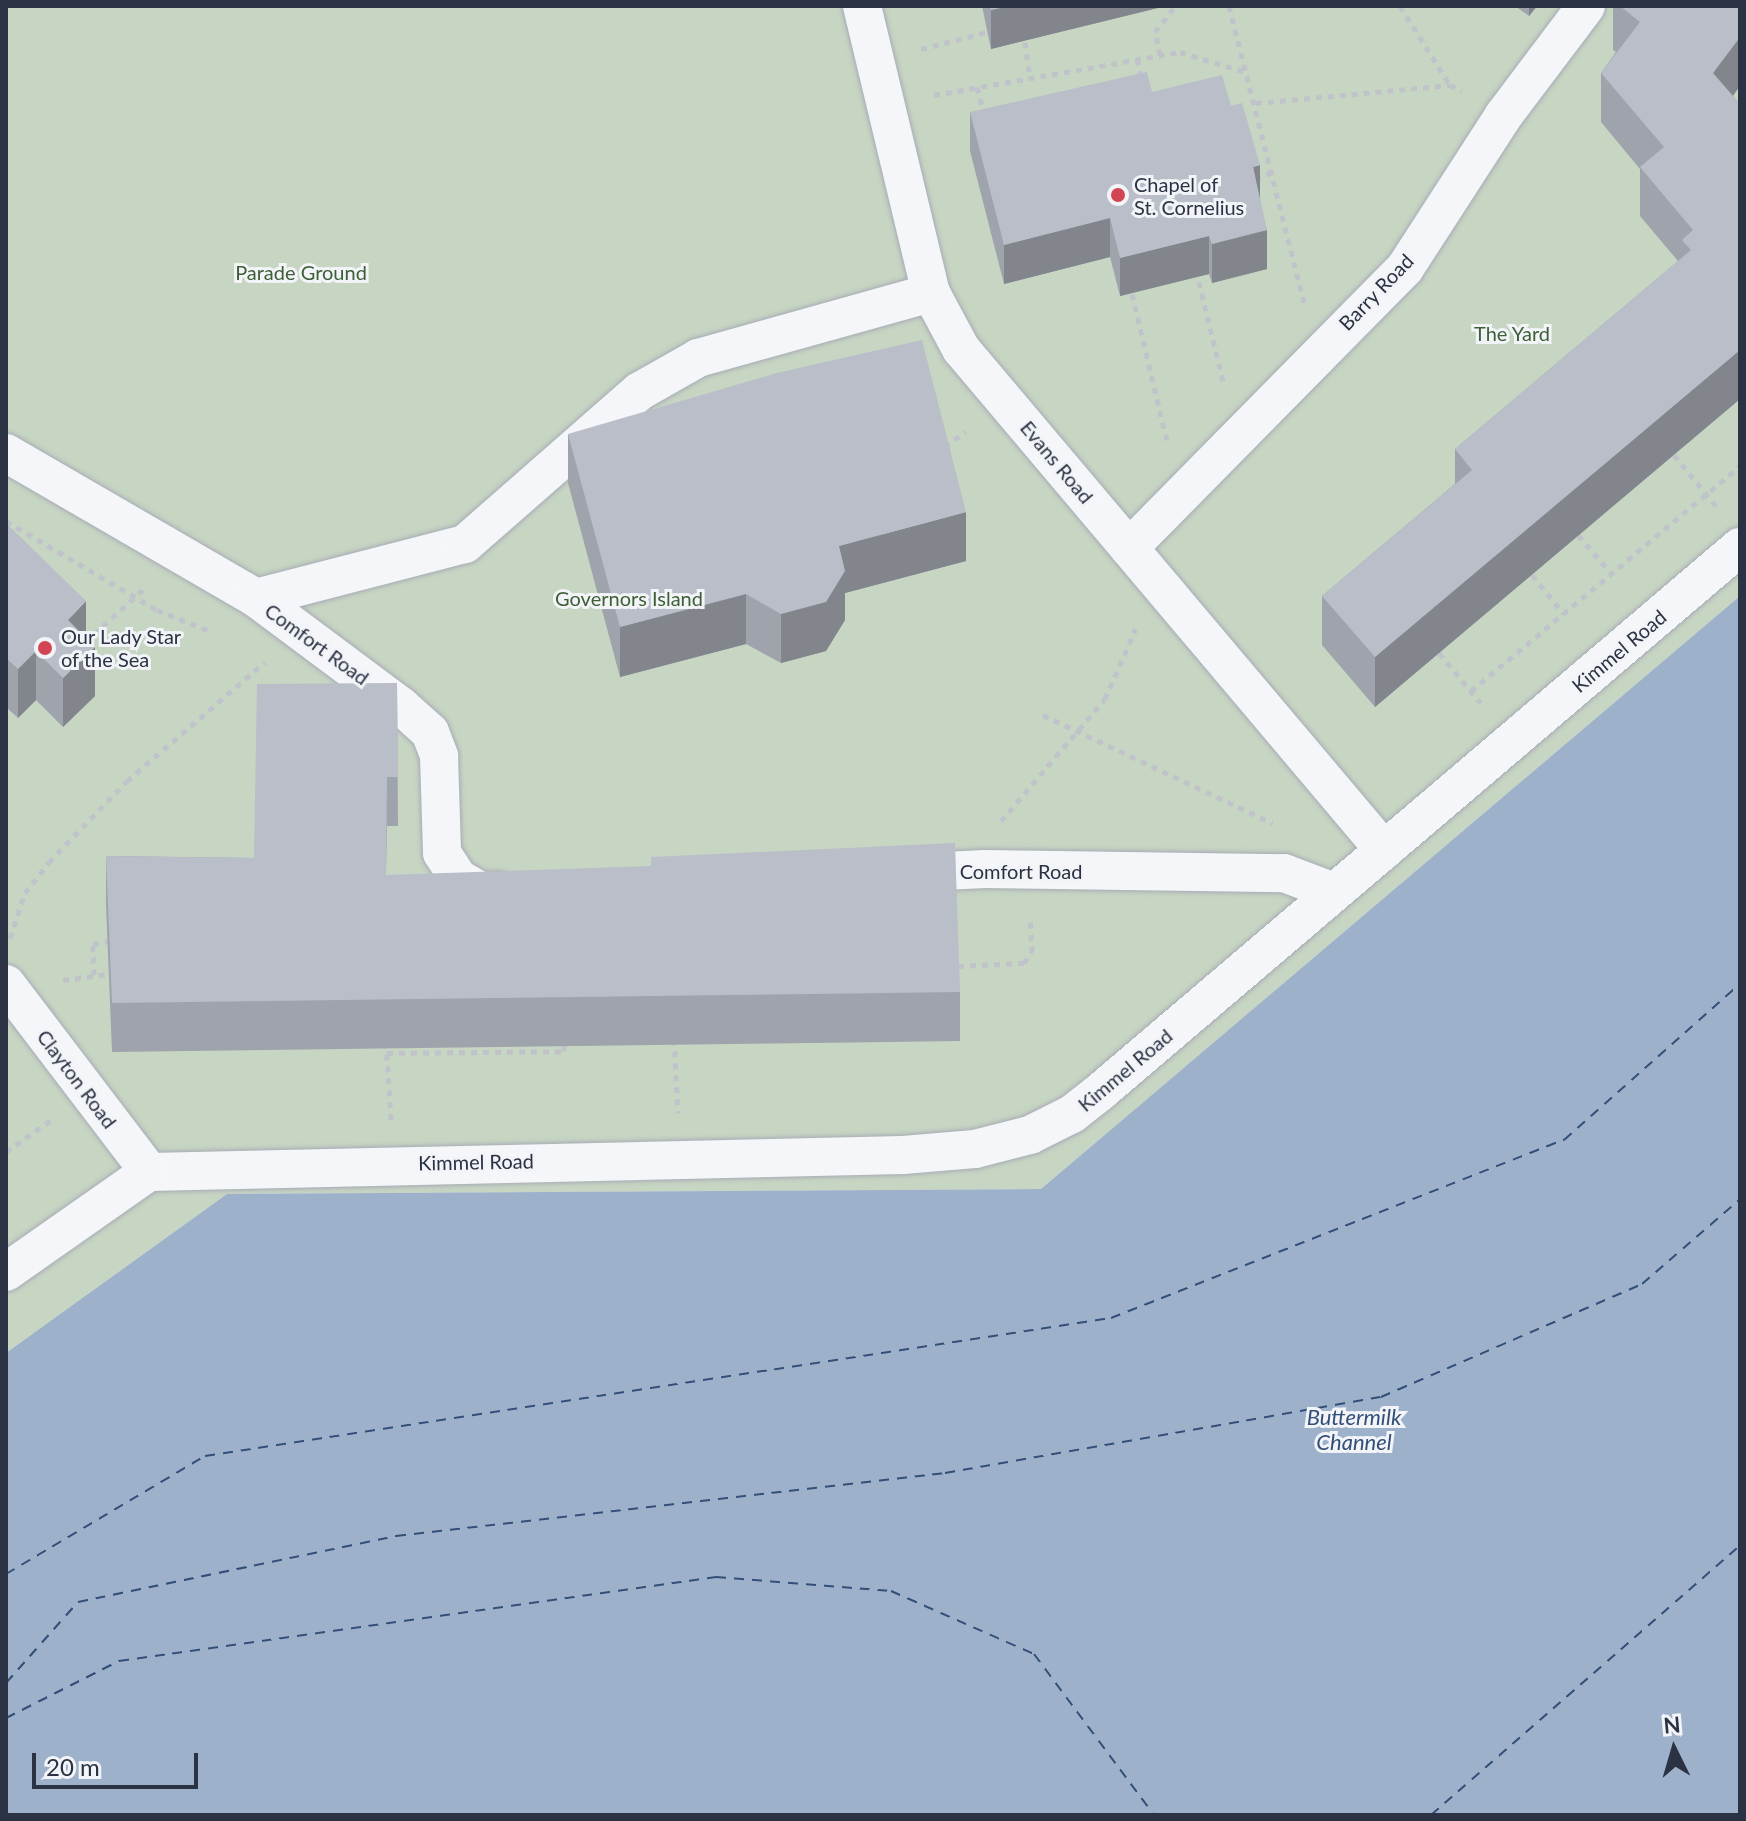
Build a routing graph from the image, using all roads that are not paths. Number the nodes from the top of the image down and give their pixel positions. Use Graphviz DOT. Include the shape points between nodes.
graph roads {
  1 [pos="862,6"];
  2 [pos="1586,6"];
  3 [pos="931,293"];
  4 [pos="6,453"];
  5 [pos="1733,533"];
  6 [pos="1129,548"];
  7 [pos="256,598"];
  8 [pos="1384,850"];
  9 [pos="863,875"];
  10 [pos="536,889"];
  11 [pos="1334,892"];
  12 [pos="6,984"];
  13 [pos="149,1172"];
  14 [pos="6,1272"];
  1 -- 3 [label="street, Evans Road"];
  2 -- 6 [label="street, Barry Road" via="1504,115 1405,268 1316,352"];
  3 -- 6 [label="street, Evans Road" via="961,349"];
  3 -- 7 [label="street, Comfort Road" via="698,358 640,391 465,544"];
  4 -- 7 [label="street, Comfort Road"];
  5 -- 8 [label="street, Kimmel Road" via="1513,741"];
  6 -- 8 [label="street, Evans Road"];
  7 -- 10 [label="street, Comfort Road" via="430,732 439,756 442,853 458,878 482,892"];
  8 -- 11 [label="street, Kimmel Road"];
  9 -- 11 [label="street, Comfort Road" via="985,869 1284,873"];
  11 -- 13 [label="street, Kimmel Road" via="1072,1114 1030,1135 975,1149"];
  12 -- 13 [label="street, Clayton Road"];
  13 -- 14 [label="street"];
}
